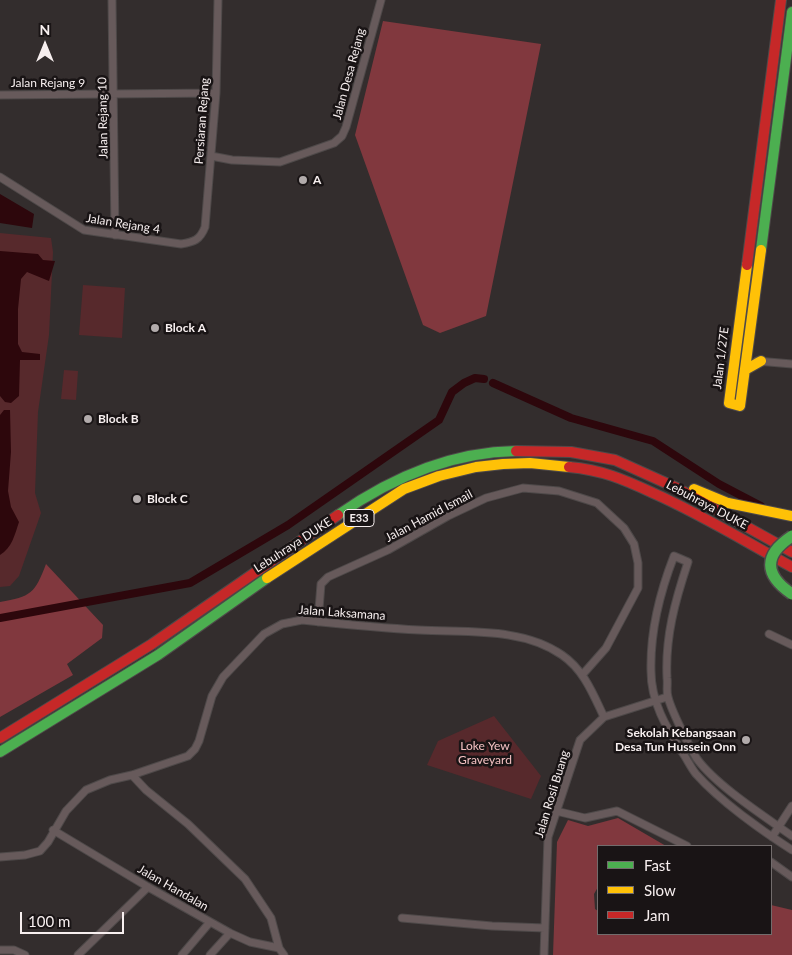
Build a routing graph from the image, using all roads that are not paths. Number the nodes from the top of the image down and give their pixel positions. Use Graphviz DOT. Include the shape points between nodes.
graph roads {
  1 [pos="112,0"];
  2 [pos="218,0"];
  3 [pos="381,0"];
  4 [pos="781,0"];
  5 [pos="792,12"];
  6 [pos="791,34"];
  7 [pos="775,49"];
  8 [pos="790,53"];
  9 [pos="216,93"];
  10 [pos="114,94"];
  11 [pos="0,95"];
  12 [pos="211,156"];
  13 [pos="0,177"];
  14 [pos="116,223"];
  15 [pos="103,234"];
  16 [pos="118,236"];
  17 [pos="196,241"];
  18 [pos="743,360"];
  19 [pos="761,361"];
  20 [pos="792,364"];
  21 [pos="615,460"];
  22 [pos="792,518"];
  23 [pos="746,526"];
  24 [pos="792,536"];
  25 [pos="792,544"];
  26 [pos="792,552"];
  27 [pos="792,567"];
  28 [pos="792,594"];
  29 [pos="318,622"];
  30 [pos="769,634"];
  31 [pos="792,646"];
  32 [pos="583,674"];
  33 [pos="667,697"];
  34 [pos="655,700"];
  35 [pos="604,717"];
  36 [pos="0,738"];
  37 [pos="0,752"];
  38 [pos="132,775"];
  39 [pos="792,806"];
  40 [pos="556,811"];
  41 [pos="779,827"];
  42 [pos="53,830"];
  43 [pos="792,836"];
  44 [pos="772,837"];
  45 [pos="685,845"];
  46 [pos="792,850"];
  47 [pos="0,857"];
  48 [pos="772,863"];
  49 [pos="792,877"];
  50 [pos="148,887"];
  51 [pos="402,918"];
  52 [pos="210,922"];
  53 [pos="545,928"];
  54 [pos="230,933"];
  55 [pos="279,948"];
  56 [pos="0,950"];
  57 [pos="25,955"];
  58 [pos="78,955"];
  59 [pos="182,955"];
  60 [pos="210,955"];
  61 [pos="284,955"];
  62 [pos="544,955"];
  1 -- 10 [label="street, Jalan Rejang 10"];
  2 -- 9 [label="street, Persiaran Rejang"];
  3 -- 12 [label="street, Jalan Desa Rejang" via="342,136 334,143 280,162"];
  4 -- 7 [label="main road, Jalan 1/27E"];
  5 -- 6 [label="main road, Jalan 1/27E"];
  6 -- 8 [label="main road, Jalan 1/27E"];
  7 -- 8 [label="street"];
  7 -- 18 [label="main road, Jalan 1/27E"];
  8 -- 18 [label="main road, Jalan 1/27E" via="784,71"];
  9 -- 10 [label="street, Jalan Rejang 9"];
  9 -- 12 [label="street, Persiaran Rejang"];
  10 -- 11 [label="street, Jalan Rejang 9"];
  10 -- 14 [label="street, Jalan Rejang 10"];
  12 -- 17 [label="street, Persiaran Rejang" via="205,227"];
  13 -- 15 [label="street, Jalan Rejang 4" via="80,228"];
  14 -- 15 [label="street"];
  14 -- 16 [label="street"];
  15 -- 16 [label="street, Jalan Rejang 4"];
  16 -- 17 [label="street, Jalan Rejang 4" via="181,244"];
  18 -- 19 [label="main road"];
  18 -- 19 [label="main road" via="750,366"];
  19 -- 20 [label="street"];
  21 -- 22 [label="main road" via="654,470 728,503"];
  21 -- 23 [label="main road, Lebuhraya DUKE / E33" via="677,488"];
  21 -- 36 [label="main road, Lebuhraya DUKE / E33" via="536,450 501,451 465,456 404,476 345,510 152,644"];
  23 -- 25 [label="main road"];
  23 -- 26 [label="main road, Lebuhraya DUKE / E33"];
  24 -- 28 [label="main road, bridge" via="774,551 771,574 777,584"];
  27 -- 37 [label="main road, Lebuhraya DUKE / E33" via="680,505 613,475 590,468 530,463 476,467 404,489 271,575 158,655"];
  29 -- 32 [label="street, Jalan Laksamana" via="519,636 541,642 564,656"];
  29 -- 32 [label="street, Jalan Hamid Ismail" via="321,584 328,577 388,550 486,498 523,488 559,491 597,503 604,509 624,528 634,544 638,563 637,591 606,648"];
  29 -- 38 [label="street, Jalan Laksamana" via="292,621 264,634 223,678 212,696 195,749 188,756"];
  30 -- 31 [label="street"];
  32 -- 35 [label="street, Jalan Laksamana"];
  33 -- 34 [label="street, Jalan Rosli Buang"];
  33 -- 34 [label="street" via="668,636 688,562 674,556 661,591 654,629 651,672"];
  33 -- 41 [label="street" via="698,759 720,783"];
  34 -- 35 [label="street, Jalan Rosli Buang"];
  34 -- 44 [label="street" via="664,723 695,773"];
  35 -- 40 [label="street, Jalan Rosli Buang" via="580,740"];
  38 -- 42 [label="street, Jalan Laksamana" via="86,790"];
  38 -- 55 [label="street" via="245,880 271,918"];
  39 -- 41 [label="street"];
  40 -- 45 [label="street" via="585,818 617,811"];
  40 -- 53 [label="street, Jalan Rosli Buang" via="548,837"];
  41 -- 43 [label="street"];
  41 -- 44 [label="street"];
  42 -- 47 [label="street, Jalan Laksamana" via="40,851"];
  42 -- 50 [label="street, Jalan Handalan"];
  44 -- 46 [label="street"];
  48 -- 49 [label="street"];
  50 -- 52 [label="street, Jalan Handalan"];
  50 -- 58 [label="street"];
  51 -- 53 [label="street"];
  52 -- 54 [label="street, Jalan Handalan"];
  52 -- 59 [label="street"];
  53 -- 62 [label="street, Jalan Rosli Buang"];
  54 -- 55 [label="street, Jalan Handalan" via="250,942"];
  54 -- 60 [label="street"];
  55 -- 61 [label="street"];
  56 -- 57 [label="street" via="14,950"];
}
